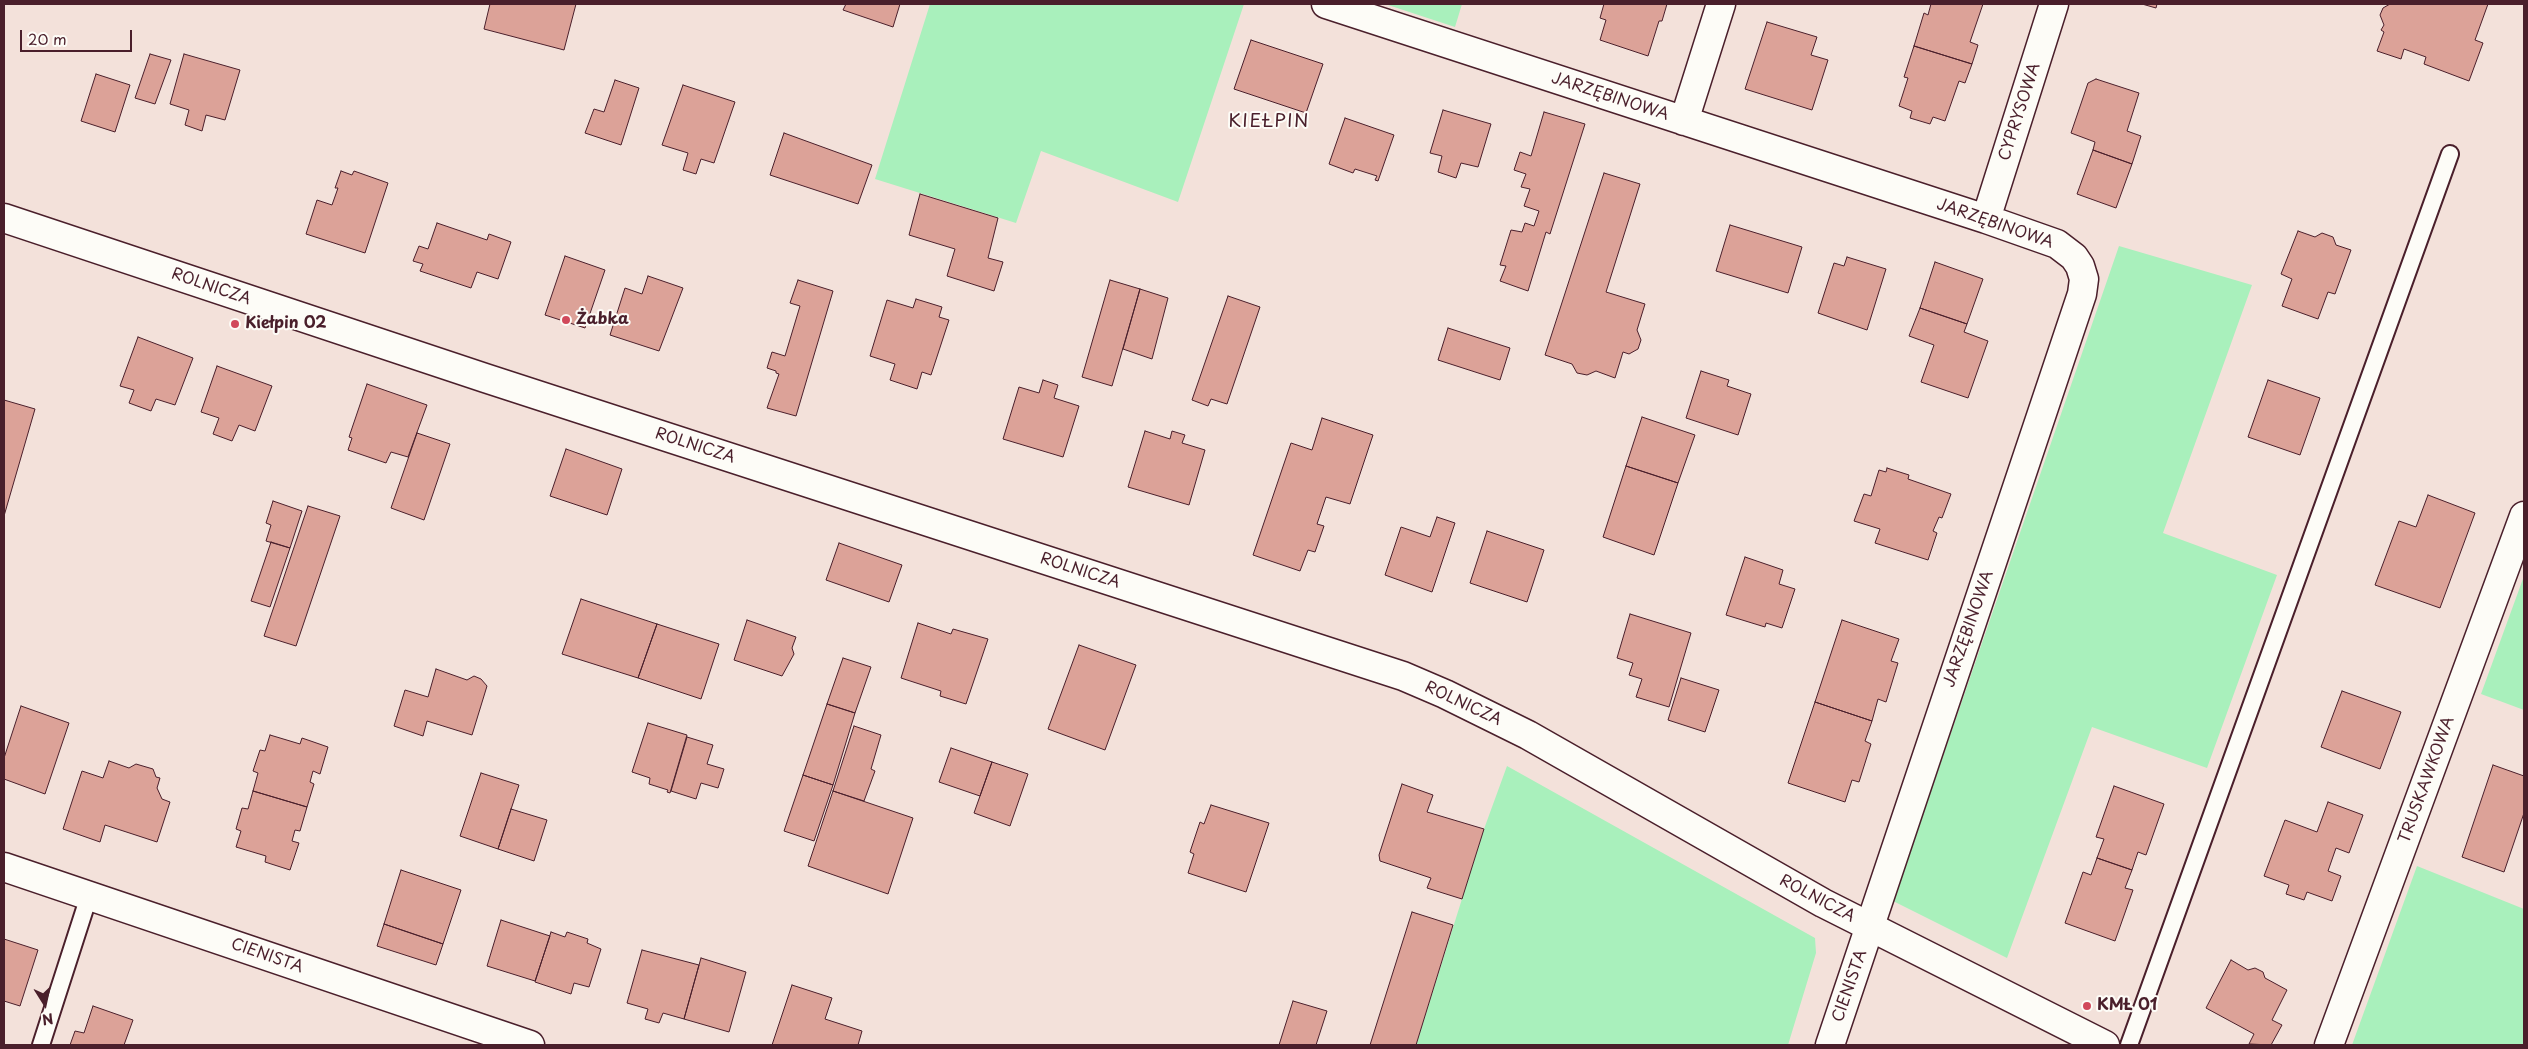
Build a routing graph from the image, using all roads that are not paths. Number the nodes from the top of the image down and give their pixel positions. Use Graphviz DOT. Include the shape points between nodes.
graph roads {
  1 [pos="1326,4"];
  2 [pos="1721,4"];
  3 [pos="2054,4"];
  4 [pos="1684,121"];
  5 [pos="2450,154"];
  6 [pos="4,218"];
  7 [pos="1986,219"];
  8 [pos="2524,516"];
  9 [pos="4,867"];
  10 [pos="89,896"];
  11 [pos="1870,926"];
  12 [pos="41,1045"];
  13 [pos="530,1045"];
  14 [pos="1830,1045"];
  15 [pos="2105,1045"];
  16 [pos="2129,1045"];
  17 [pos="2329,1045"];
  1 -- 4 [label="street, JARZĘBINOWA"];
  2 -- 4 [label="street"];
  3 -- 7 [label="street, CYPRYSOWA"];
  4 -- 7 [label="street, JARZĘBINOWA"];
  5 -- 16 [label="lane"];
  6 -- 11 [label="street, ROLNICZA" via="1403,676 1528,735"];
  7 -- 11 [label="street, JARZĘBINOWA" via="2057,244 2074,257 2084,279 2082,294"];
  8 -- 17 [label="street, TRUSKAWKOWA"];
  9 -- 10 [label="street, CIENISTA"];
  10 -- 12 [label="lane"];
  10 -- 13 [label="street, CIENISTA"];
  11 -- 14 [label="street, CIENISTA"];
  11 -- 15 [label="street, ROLNICZA"];
}
